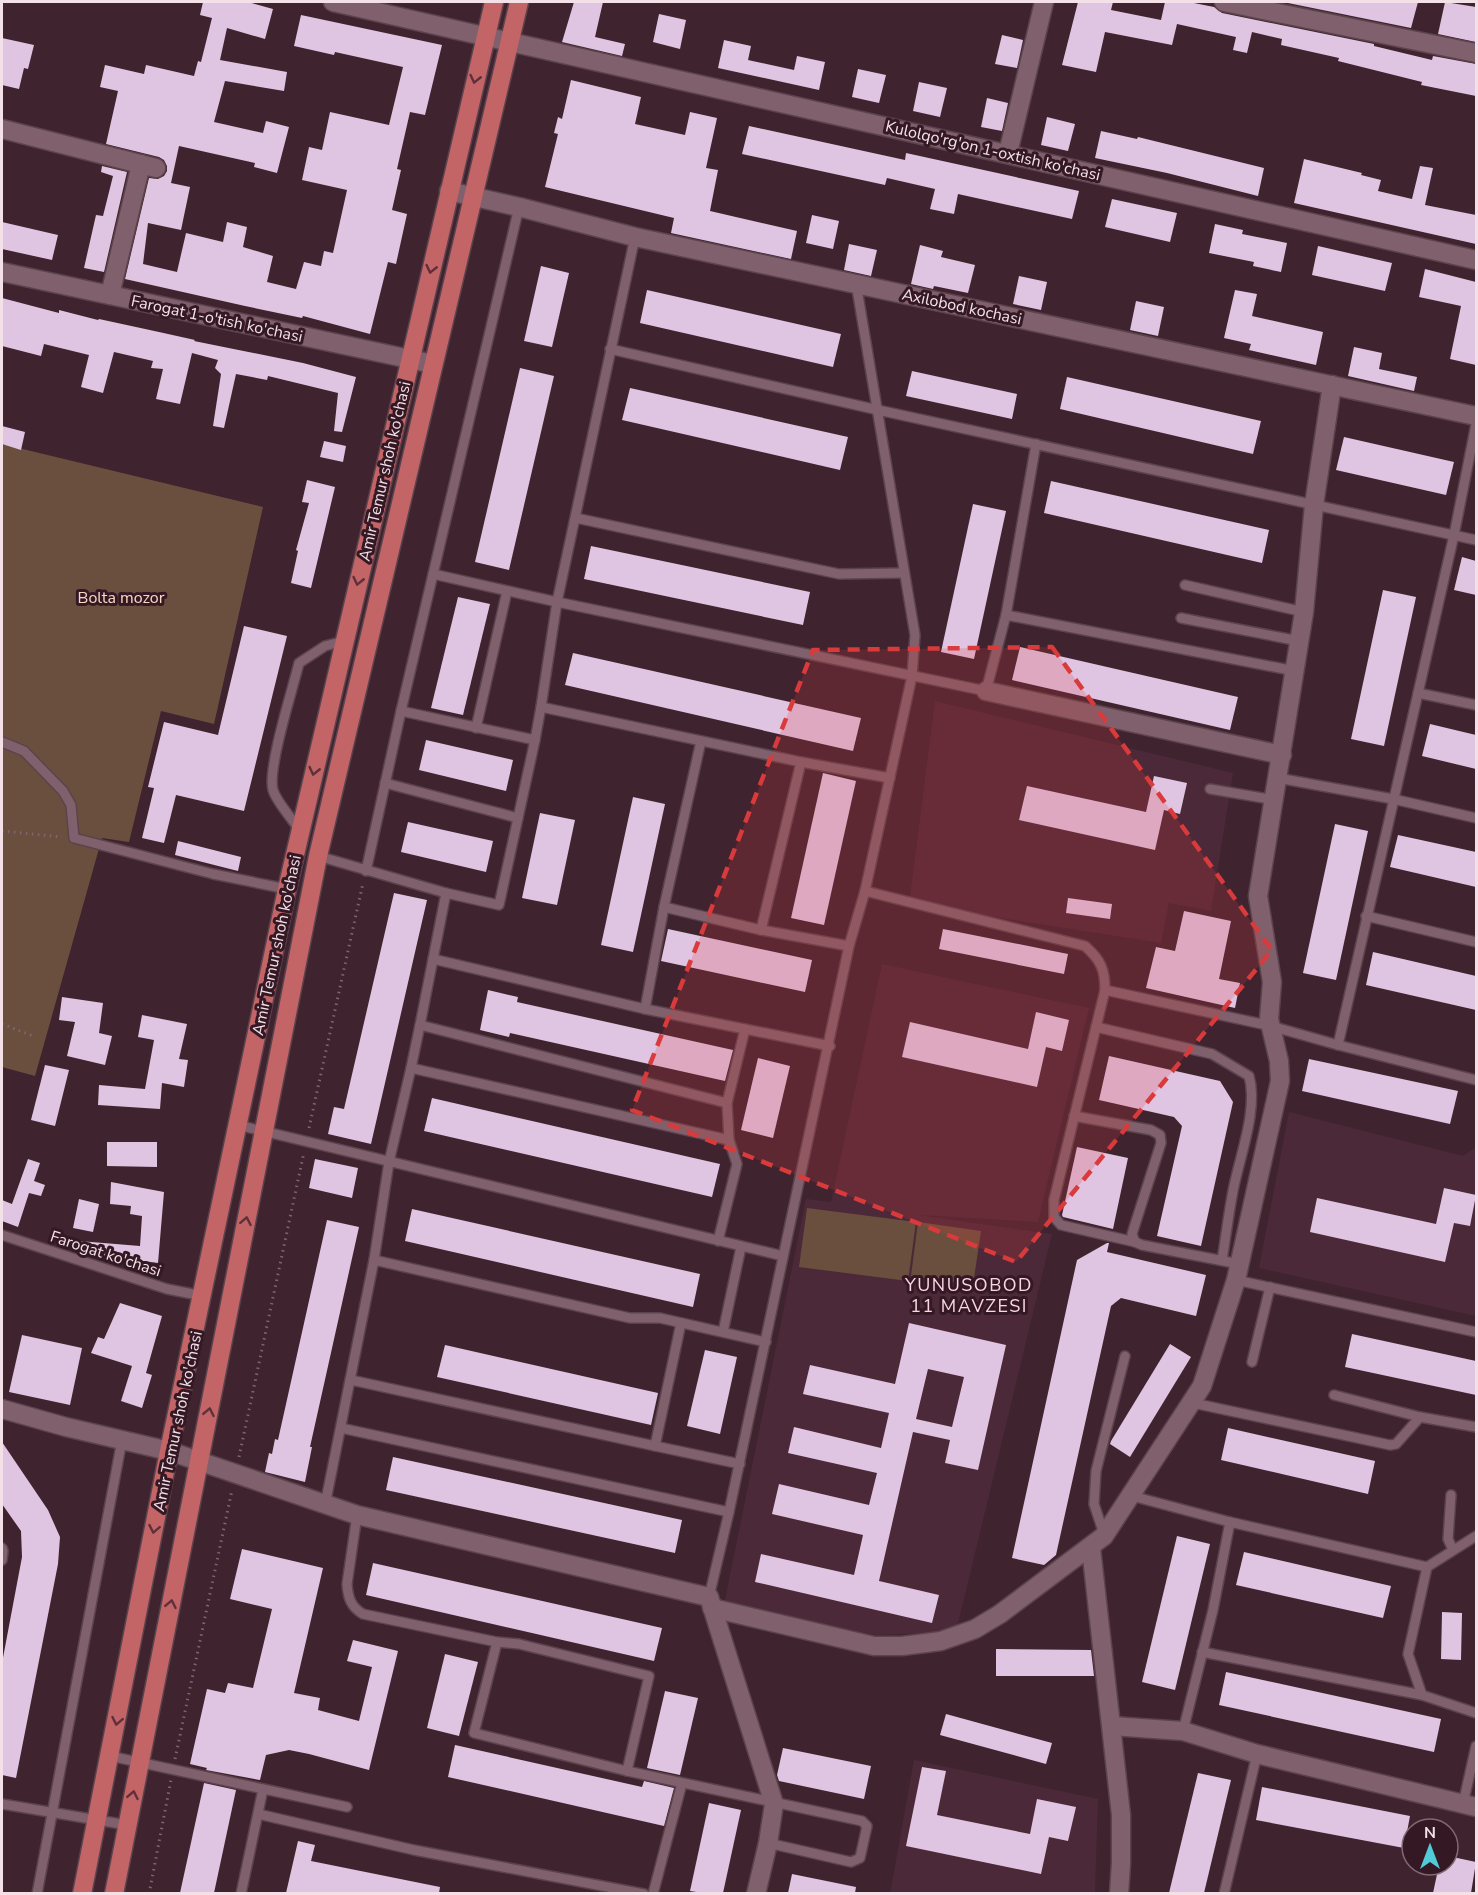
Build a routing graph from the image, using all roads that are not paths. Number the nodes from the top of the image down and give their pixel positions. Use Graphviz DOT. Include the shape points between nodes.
graph roads {
  1 [pos="333,2"];
  2 [pos="494,2"];
  3 [pos="519,2"];
  4 [pos="1044,2"];
  5 [pos="1224,2"];
  6 [pos="485,37"];
  7 [pos="509,42"];
  8 [pos="1476,52"];
  9 [pos="2,129"];
  10 [pos="1008,153"];
  11 [pos="449,191"];
  12 [pos="473,197"];
  13 [pos="519,207"];
  14 [pos="635,237"];
  15 [pos="1476,260"];
  16 [pos="2,272"];
  17 [pos="856,283"];
  18 [pos="110,295"];
  19 [pos="610,349"];
  20 [pos="410,359"];
  21 [pos="433,364"];
  22 [pos="1332,385"];
  23 [pos="878,410"];
  24 [pos="1476,416"];
  25 [pos="1476,424"];
  26 [pos="1036,444"];
  27 [pos="1314,505"];
  28 [pos="576,518"];
  29 [pos="1454,535"];
  30 [pos="1476,540"];
  31 [pos="903,573"];
  32 [pos="433,574"];
  33 [pos="1185,585"];
  34 [pos="507,591"];
  35 [pos="557,602"];
  36 [pos="1304,612"];
  37 [pos="1006,615"];
  38 [pos="1181,618"];
  39 [pos="344,641"];
  40 [pos="1299,641"];
  41 [pos="1295,671"];
  42 [pos="912,676"];
  43 [pos="986,691"];
  44 [pos="1418,693"];
  45 [pos="1476,705"];
  46 [pos="541,707"];
  47 [pos="401,711"];
  48 [pos="476,728"];
  49 [pos="534,740"];
  50 [pos="701,741"];
  51 [pos="2,742"];
  52 [pos="1282,755"];
  53 [pos="801,762"];
  54 [pos="890,778"];
  55 [pos="1278,778"];
  56 [pos="385,783"];
  57 [pos="1210,789"];
  58 [pos="1275,800"];
  59 [pos="1393,800"];
  60 [pos="518,818"];
  61 [pos="1476,818"];
  62 [pos="300,831"];
  63 [pos="318,856"];
  64 [pos="366,871"];
  65 [pos="287,889"];
  66 [pos="865,891"];
  67 [pos="446,893"];
  68 [pos="664,907"];
  69 [pos="1366,916"];
  70 [pos="761,930"];
  71 [pos="1476,942"];
  72 [pos="849,946"];
  73 [pos="433,959"];
  74 [pos="1105,990"];
  75 [pos="645,1009"];
  76 [pos="420,1025"];
  77 [pos="1271,1026"];
  78 [pos="1096,1028"];
  79 [pos="745,1029"];
  80 [pos="1338,1045"];
  81 [pos="830,1046"];
  82 [pos="411,1068"];
  83 [pos="1476,1080"];
  84 [pos="727,1103"];
  85 [pos="1074,1116"];
  86 [pos="238,1125"];
  87 [pos="264,1131"];
  88 [pos="729,1140"];
  89 [pos="388,1162"];
  90 [pos="2,1234"];
  91 [pos="718,1241"];
  92 [pos="1135,1242"];
  93 [pos="741,1247"];
  94 [pos="783,1256"];
  95 [pos="374,1260"];
  96 [pos="1232,1268"];
  97 [pos="1270,1287"];
  98 [pos="203,1296"];
  99 [pos="681,1323"];
  100 [pos="723,1332"];
  101 [pos="1476,1332"];
  102 [pos="766,1342"];
  103 [pos="1125,1356"];
  104 [pos="1252,1362"];
  105 [pos="351,1380"];
  106 [pos="1334,1395"];
  107 [pos="1193,1402"];
  108 [pos="2,1408"];
  109 [pos="1420,1417"];
  110 [pos="1476,1427"];
  111 [pos="341,1428"];
  112 [pos="122,1440"];
  113 [pos="655,1446"];
  114 [pos="169,1451"];
  115 [pos="199,1462"];
  116 [pos="740,1464"];
  117 [pos="1451,1495"];
  118 [pos="1132,1496"];
  119 [pos="325,1505"];
  120 [pos="729,1512"];
  121 [pos="357,1515"];
  122 [pos="1230,1522"];
  123 [pos="1476,1536"];
  124 [pos="1098,1542"];
  125 [pos="2,1548"];
  126 [pos="1453,1550"];
  127 [pos="2,1560"];
  128 [pos="1427,1567"];
  129 [pos="710,1603"];
  130 [pos="497,1642"];
  131 [pos="1202,1652"];
  132 [pos="1422,1695"];
  133 [pos="1476,1713"];
  134 [pos="1112,1726"];
  135 [pos="1183,1731"];
  136 [pos="1476,1746"];
  137 [pos="1257,1754"];
  138 [pos="110,1756"];
  139 [pos="140,1762"];
  140 [pos="627,1771"];
  141 [pos="682,1783"];
  142 [pos="263,1789"];
  143 [pos="2,1804"];
  144 [pos="774,1804"];
  145 [pos="1470,1805"];
  146 [pos="347,1807"];
  147 [pos="51,1812"];
  148 [pos="258,1814"];
  149 [pos="97,1820"];
  150 [pos="127,1825"];
  151 [pos="768,1843"];
  152 [pos="37,1893"];
  153 [pos="82,1893"];
  154 [pos="114,1893"];
  155 [pos="241,1893"];
  156 [pos="644,1893"];
  157 [pos="653,1893"];
  158 [pos="756,1893"];
  159 [pos="1119,1893"];
  160 [pos="1224,1893"];
  1 -- 6 [label="street, Kulolqo'rg'on 1-oxtish ko'chasi"];
  2 -- 6 [label="main road, Amir Temur shoh ko'chasi"];
  3 -- 7 [label="main road, Amir Temur shoh ko'chasi"];
  4 -- 10 [label="street"];
  5 -- 8 [label="street"];
  6 -- 7 [label="street, Kulolqo'rg'on 1-oxtish ko'chasi"];
  6 -- 11 [label="main road, Amir Temur shoh ko'chasi, one-way"];
  7 -- 10 [label="street, Kulolqo'rg'on 1-oxtish ko'chasi"];
  7 -- 12 [label="main road, Amir Temur shoh ko'chasi"];
  9 -- 18 [label="street" via="148,166"];
  10 -- 15 [label="street, Kulolqo'rg'on 1-oxtish ko'chasi"];
  11 -- 12 [label="street, Axilobod kochasi"];
  11 -- 20 [label="main road, Amir Temur shoh ko'chasi, one-way"];
  12 -- 13 [label="street, Axilobod kochasi"];
  12 -- 21 [label="main road, Amir Temur shoh ko'chasi"];
  13 -- 14 [label="street, Axilobod kochasi"];
  13 -- 32 [label="lane"];
  14 -- 17 [label="street, Axilobod kochasi"];
  14 -- 19 [label="lane"];
  16 -- 18 [label="street, Farogat 1-o'tish ko'chasi"];
  17 -- 22 [label="street, Axilobod kochasi"];
  17 -- 23 [label="lane"];
  18 -- 20 [label="street, Farogat 1-o'tish ko'chasi"];
  19 -- 23 [label="lane"];
  19 -- 28 [label="lane"];
  20 -- 21 [label="street, Farogat 1-o'tish ko'chasi"];
  20 -- 39 [label="main road, Amir Temur shoh ko'chasi, one-way"];
  21 -- 63 [label="main road, Amir Temur shoh ko'chasi"];
  22 -- 24 [label="street, Axilobod kochasi"];
  22 -- 27 [label="street"];
  23 -- 26 [label="lane"];
  23 -- 31 [label="lane"];
  25 -- 29 [label="lane"];
  26 -- 27 [label="lane"];
  26 -- 37 [label="lane"];
  27 -- 29 [label="lane"];
  27 -- 36 [label="street"];
  28 -- 31 [label="lane" via="839,574"];
  28 -- 35 [label="lane"];
  29 -- 30 [label="lane"];
  29 -- 44 [label="lane"];
  31 -- 42 [label="lane" via="915,635"];
  32 -- 34 [label="lane"];
  32 -- 47 [label="lane"];
  33 -- 36 [label="lane"];
  34 -- 35 [label="lane"];
  34 -- 48 [label="lane"];
  35 -- 42 [label="lane"];
  35 -- 46 [label="lane"];
  36 -- 40 [label="street"];
  37 -- 41 [label="lane"];
  37 -- 43 [label="lane"];
  38 -- 40 [label="lane"];
  39 -- 62 [label="main road, Amir Temur shoh ko'chasi, one-way"];
  39 -- 62 [label="lane" via="325,646 299,663 280,738 273,791"];
  40 -- 41 [label="street"];
  41 -- 52 [label="street"];
  42 -- 43 [label="lane"];
  42 -- 54 [label="lane"];
  43 -- 52 [label="street"];
  44 -- 45 [label="lane"];
  44 -- 59 [label="lane"];
  46 -- 49 [label="lane"];
  46 -- 50 [label="lane"];
  47 -- 48 [label="lane"];
  47 -- 56 [label="lane"];
  48 -- 49 [label="lane"];
  49 -- 60 [label="lane"];
  50 -- 53 [label="lane"];
  50 -- 68 [label="lane"];
  51 -- 65 [label="lane" via="24,751 63,791 71,805 74,838"];
  52 -- 55 [label="street"];
  53 -- 54 [label="lane"];
  53 -- 70 [label="lane"];
  54 -- 66 [label="lane"];
  55 -- 58 [label="street"];
  55 -- 59 [label="lane"];
  56 -- 60 [label="lane"];
  56 -- 64 [label="lane"];
  57 -- 58 [label="lane"];
  58 -- 77 [label="street" via="1258,896 1272,982"];
  59 -- 61 [label="lane"];
  59 -- 69 [label="lane"];
  60 -- 67 [label="lane" via="499,905"];
  62 -- 65 [label="main road, Amir Temur shoh ko'chasi"];
  63 -- 64 [label="lane"];
  63 -- 87 [label="main road, Amir Temur shoh ko'chasi"];
  64 -- 67 [label="lane"];
  65 -- 86 [label="main road, Amir Temur shoh ko'chasi"];
  66 -- 72 [label="lane"];
  66 -- 74 [label="lane" via="1085,946 1105,974"];
  67 -- 73 [label="lane"];
  68 -- 70 [label="lane"];
  68 -- 75 [label="lane"];
  69 -- 71 [label="lane"];
  69 -- 80 [label="lane"];
  70 -- 72 [label="lane"];
  72 -- 81 [label="lane"];
  73 -- 75 [label="lane"];
  73 -- 76 [label="lane"];
  74 -- 77 [label="lane"];
  74 -- 78 [label="lane"];
  75 -- 79 [label="lane"];
  76 -- 82 [label="lane"];
  76 -- 84 [label="lane"];
  77 -- 80 [label="lane"];
  77 -- 96 [label="street" via="1280,1061 1280,1081"];
  78 -- 85 [label="lane"];
  78 -- 96 [label="lane" via="1212,1054 1249,1076 1252,1105 1233,1189"];
  79 -- 81 [label="lane"];
  79 -- 84 [label="lane"];
  80 -- 83 [label="lane"];
  81 -- 94 [label="lane"];
  82 -- 88 [label="lane"];
  82 -- 89 [label="lane"];
  84 -- 88 [label="lane"];
  85 -- 92 [label="lane" via="1054,1200 1054,1217 1061,1225"];
  85 -- 92 [label="lane" via="1160,1135 1161,1143 1132,1234"];
  86 -- 87 [label="lane"];
  86 -- 98 [label="main road, Amir Temur shoh ko'chasi"];
  87 -- 89 [label="lane"];
  115 -- 87 [label="main road, Amir Temur shoh ko'chasi, one-way"];
  88 -- 91 [label="lane" via="737,1164"];
  89 -- 91 [label="lane"];
  89 -- 95 [label="lane"];
  90 -- 98 [label="lane, Farogat ko'chasi"];
  91 -- 93 [label="lane"];
  92 -- 96 [label="lane"];
  93 -- 94 [label="lane"];
  93 -- 100 [label="lane"];
  94 -- 102 [label="lane"];
  95 -- 99 [label="lane" via="630,1318"];
  95 -- 105 [label="lane"];
  96 -- 97 [label="lane"];
  96 -- 107 [label="street" via="1202,1386"];
  97 -- 101 [label="lane"];
  97 -- 104 [label="lane"];
  98 -- 114 [label="main road, Amir Temur shoh ko'chasi"];
  99 -- 100 [label="lane"];
  99 -- 113 [label="lane"];
  100 -- 102 [label="lane"];
  102 -- 116 [label="lane"];
  103 -- 124 [label="lane" via="1096,1471"];
  105 -- 111 [label="lane"];
  105 -- 113 [label="lane"];
  106 -- 109 [label="lane"];
  107 -- 109 [label="lane" via="1390,1445 1396,1444"];
  107 -- 118 [label="street"];
  108 -- 112 [label="street"];
  109 -- 110 [label="lane"];
  111 -- 119 [label="lane"];
  111 -- 120 [label="lane"];
  112 -- 114 [label="street"];
  112 -- 147 [label="lane"];
  113 -- 116 [label="lane"];
  114 -- 115 [label="street"];
  114 -- 138 [label="main road, Amir Temur shoh ko'chasi, one-way"];
  115 -- 119 [label="street"];
  139 -- 115 [label="main road, Amir Temur shoh ko'chasi, one-way"];
  116 -- 120 [label="lane"];
  117 -- 126 [label="lane" via="1448,1539"];
  118 -- 122 [label="lane"];
  118 -- 124 [label="street"];
  119 -- 121 [label="street"];
  120 -- 129 [label="lane"];
  121 -- 129 [label="street"];
  121 -- 130 [label="lane" via="347,1584 356,1609 363,1614"];
  122 -- 128 [label="lane"];
  122 -- 131 [label="lane"];
  123 -- 126 [label="lane"];
  124 -- 129 [label="street" via="988,1622 926,1643 874,1646"];
  124 -- 134 [label="street"];
  125 -- 127 [label="lane"];
  126 -- 128 [label="lane"];
  128 -- 132 [label="lane" via="1407,1654"];
  129 -- 144 [label="street"];
  130 -- 140 [label="lane" via="474,1733"];
  130 -- 140 [label="lane" via="649,1676"];
  131 -- 132 [label="lane"];
  131 -- 135 [label="lane"];
  132 -- 133 [label="lane"];
  134 -- 135 [label="street"];
  134 -- 159 [label="street" via="1121,1815"];
  135 -- 137 [label="street"];
  136 -- 145 [label="lane"];
  137 -- 145 [label="street"];
  137 -- 160 [label="lane"];
  138 -- 139 [label="lane"];
  138 -- 149 [label="main road, Amir Temur shoh ko'chasi"];
  139 -- 142 [label="lane"];
  150 -- 139 [label="main road, Amir Temur shoh ko'chasi, one-way"];
  140 -- 141 [label="lane"];
  141 -- 144 [label="lane"];
  141 -- 157 [label="lane"];
  142 -- 146 [label="lane"];
  142 -- 148 [label="lane"];
  143 -- 147 [label="lane"];
  144 -- 151 [label="street"];
  144 -- 151 [label="lane" via="862,1821 867,1826 860,1858 851,1862"];
  147 -- 149 [label="lane"];
  147 -- 152 [label="lane"];
  148 -- 155 [label="lane"];
  148 -- 156 [label="lane" via="414,1850"];
  149 -- 150 [label="lane"];
  149 -- 153 [label="main road, Amir Temur shoh ko'chasi"];
  150 -- 154 [label="main road, Amir Temur shoh ko'chasi"];
  151 -- 158 [label="street"];
}
